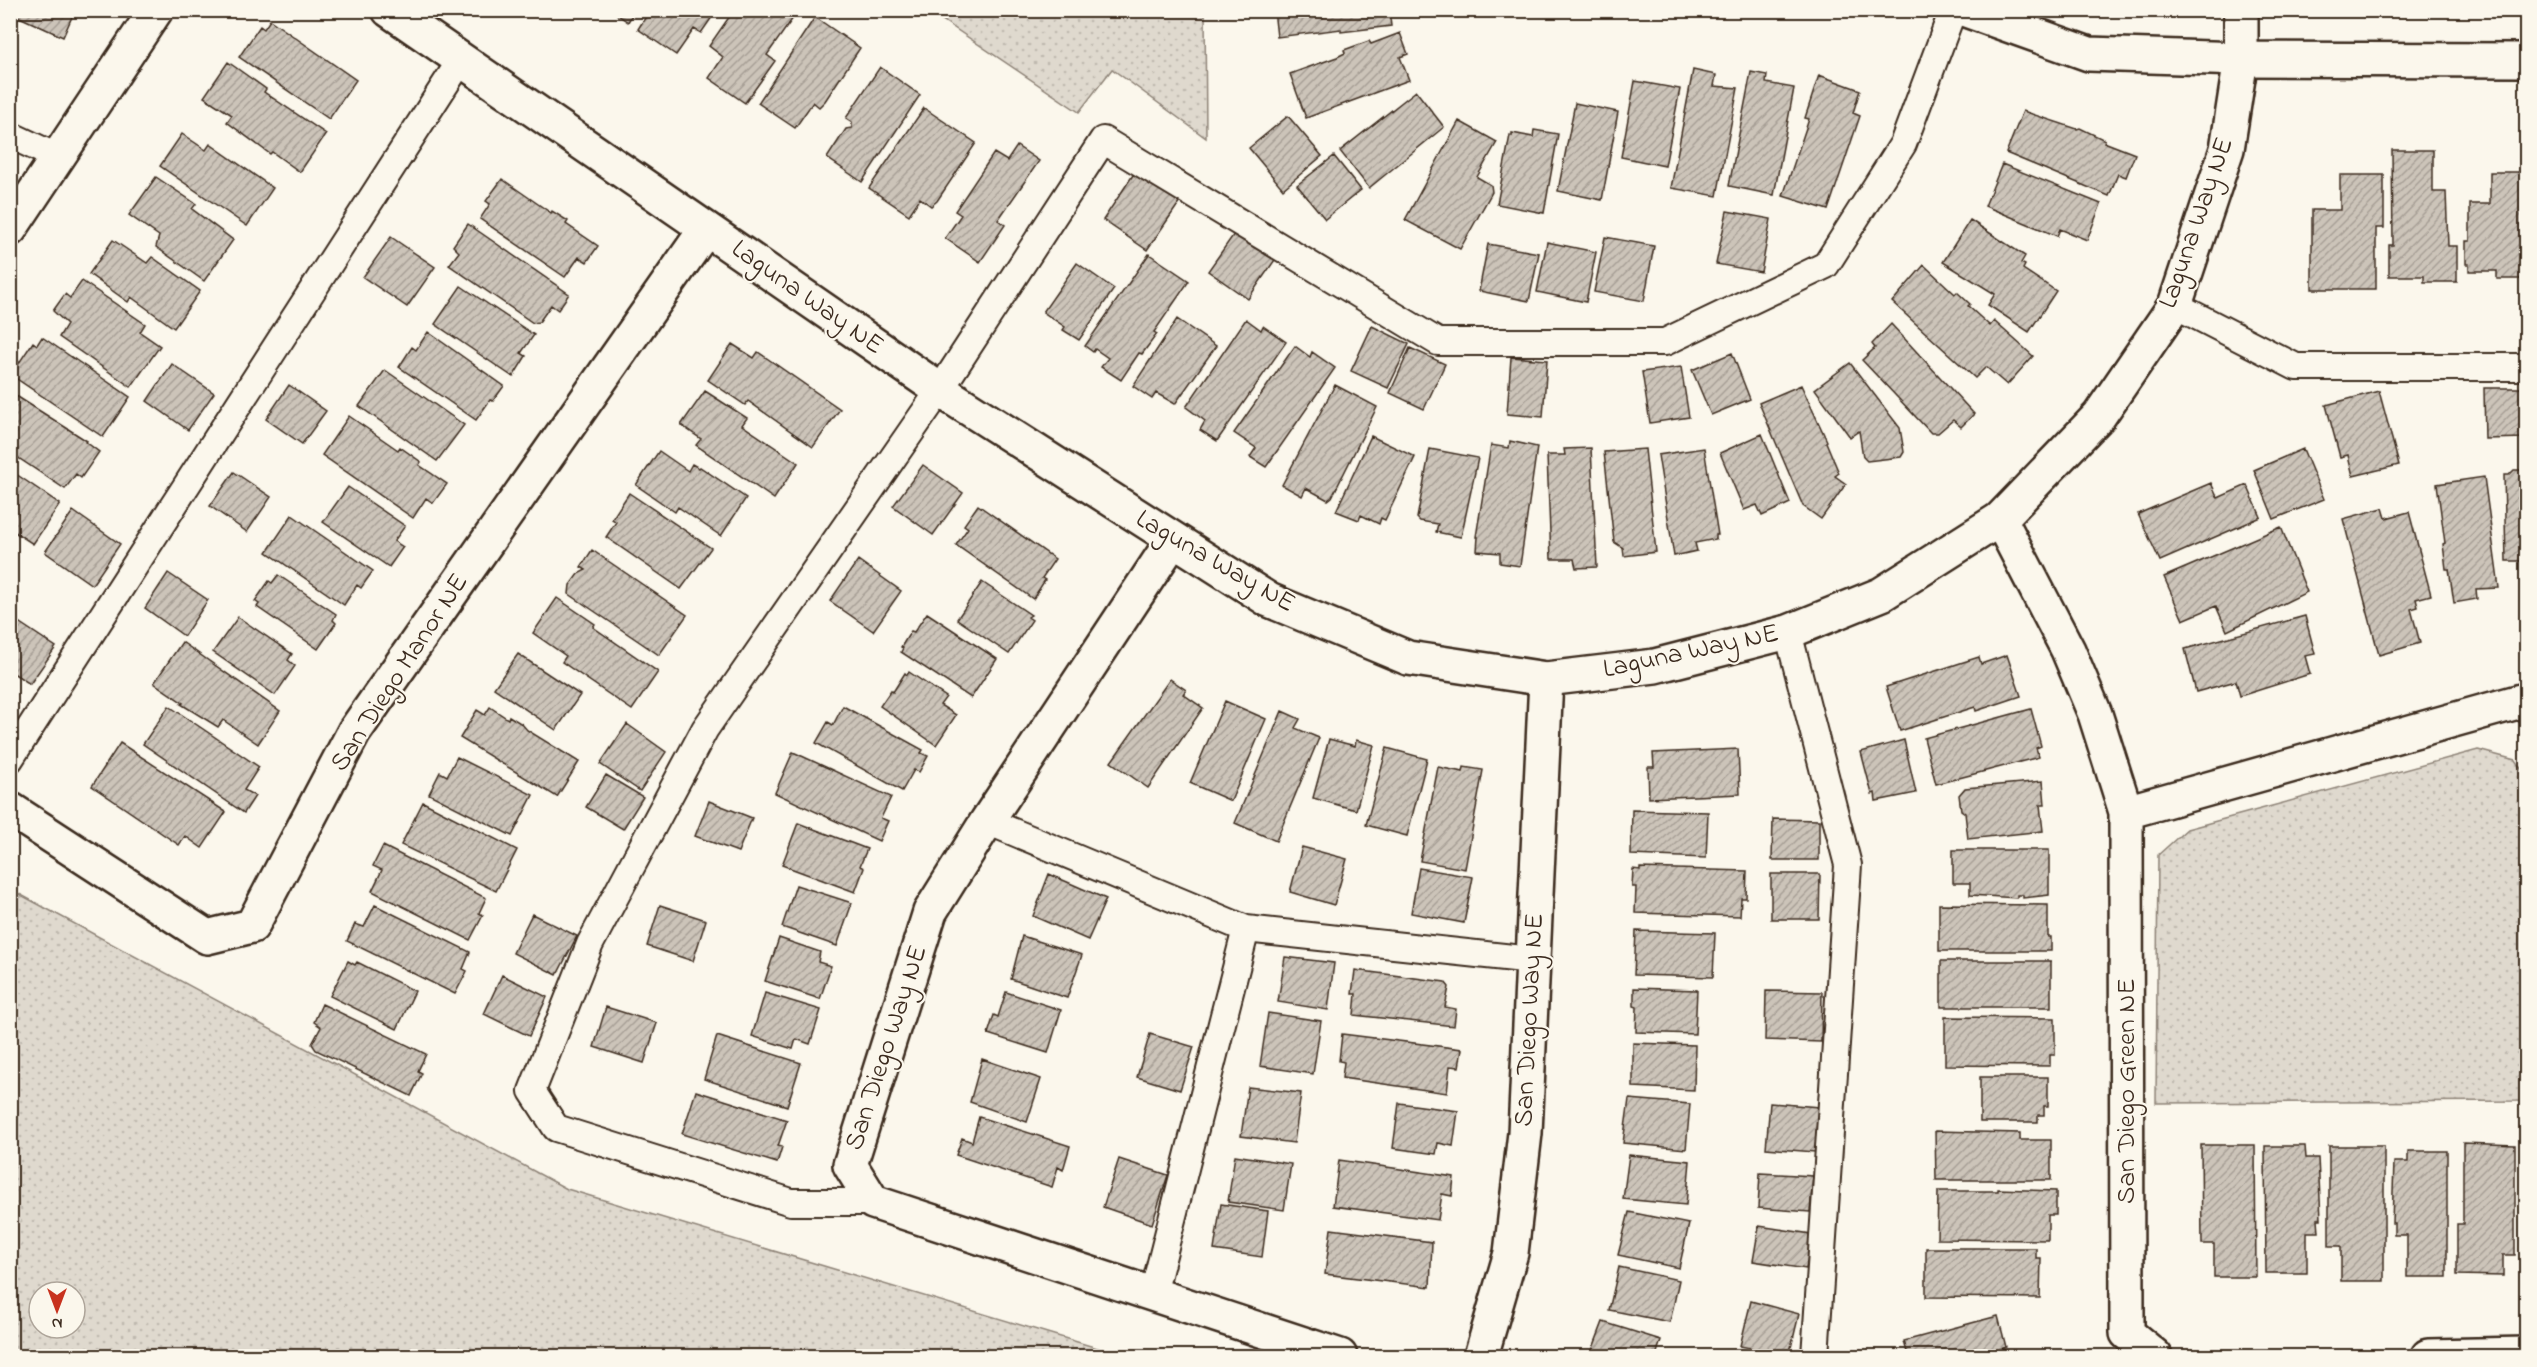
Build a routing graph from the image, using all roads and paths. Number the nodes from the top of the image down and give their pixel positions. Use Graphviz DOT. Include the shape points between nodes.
graph roads {
  1 [pos="156,10"];
  2 [pos="389,10"];
  3 [pos="1953,10"];
  4 [pos="1966,10"];
  5 [pos="2241,10"];
  6 [pos="461,60"];
  7 [pos="2241,60"];
  8 [pos="2526,60"];
  9 [pos="10,135"];
  10 [pos="59,158"];
  11 [pos="10,229"];
  12 [pos="706,229"];
  13 [pos="2175,305"];
  14 [pos="2526,367"];
  15 [pos="939,390"];
  16 [pos="2000,519"];
  17 [pos="1173,540"];
  18 [pos="1788,632"];
  19 [pos="1546,679"];
  20 [pos="2526,704"];
  21 [pos="10,759"];
  22 [pos="10,809"];
  23 [pos="2126,812"];
  24 [pos="987,821"];
  25 [pos="1246,929"];
  26 [pos="1533,960"];
  27 [pos="873,1202"];
  28 [pos="1153,1294"];
  29 [pos="2526,1354"];
  30 [pos="1340,1356"];
  31 [pos="1481,1356"];
  32 [pos="1815,1356"];
  33 [pos="2155,1356"];
  34 [pos="2428,1356"];
  1 -- 10 [label="street"];
  2 -- 6 [label="street, Laguna Way NE"];
  3 -- 15 [label="lane" via="1903,144 1826,265 1665,342 1438,342 1103,140"];
  4 -- 7 [label="street" via="2089,54"];
  5 -- 7 [label="street, Laguna Way NE"];
  6 -- 12 [label="street, Laguna Way NE"];
  6 -- 21 [label="lane"];
  7 -- 8 [label="street"];
  7 -- 13 [label="street, Laguna Way NE" via="2227,149"];
  9 -- 10 [label="lane"];
  10 -- 11 [label="street"];
  12 -- 15 [label="street, Laguna Way NE"];
  12 -- 22 [label="street, San Diego Manor NE" via="354,732 252,926 207,937"];
  13 -- 14 [label="lane" via="2296,366"];
  13 -- 16 [label="street, Laguna Way NE" via="2098,416"];
  15 -- 17 [label="street, Laguna Way NE"];
  15 -- 27 [label="lane" via="705,729 590,944 532,1091 556,1128 791,1202"];
  16 -- 18 [label="street, Laguna Way NE" via="1882,594"];
  16 -- 23 [label="street, San Diego Green NE" via="2068,650 2095,714"];
  17 -- 19 [label="street, Laguna Way NE" via="1269,600 1408,658"];
  17 -- 24 [label="street, San Diego Way NE"];
  18 -- 19 [label="street, Laguna Way NE" via="1655,666"];
  18 -- 32 [label="lane" via="1848,865"];
  19 -- 26 [label="street, San Diego Way NE"];
  20 -- 23 [label="street" via="2521,701"];
  23 -- 33 [label="street, San Diego Green NE" via="2127,1333"];
  24 -- 25 [label="lane"];
  24 -- 27 [label="street, San Diego Way NE" via="930,912 850,1165"];
  25 -- 26 [label="lane"];
  25 -- 28 [label="lane"];
  26 -- 31 [label="street, San Diego Way NE" via="1526,1133 1511,1253"];
  27 -- 28 [label="street"];
  28 -- 30 [label="street"];
  29 -- 34 [label="street"];
}
